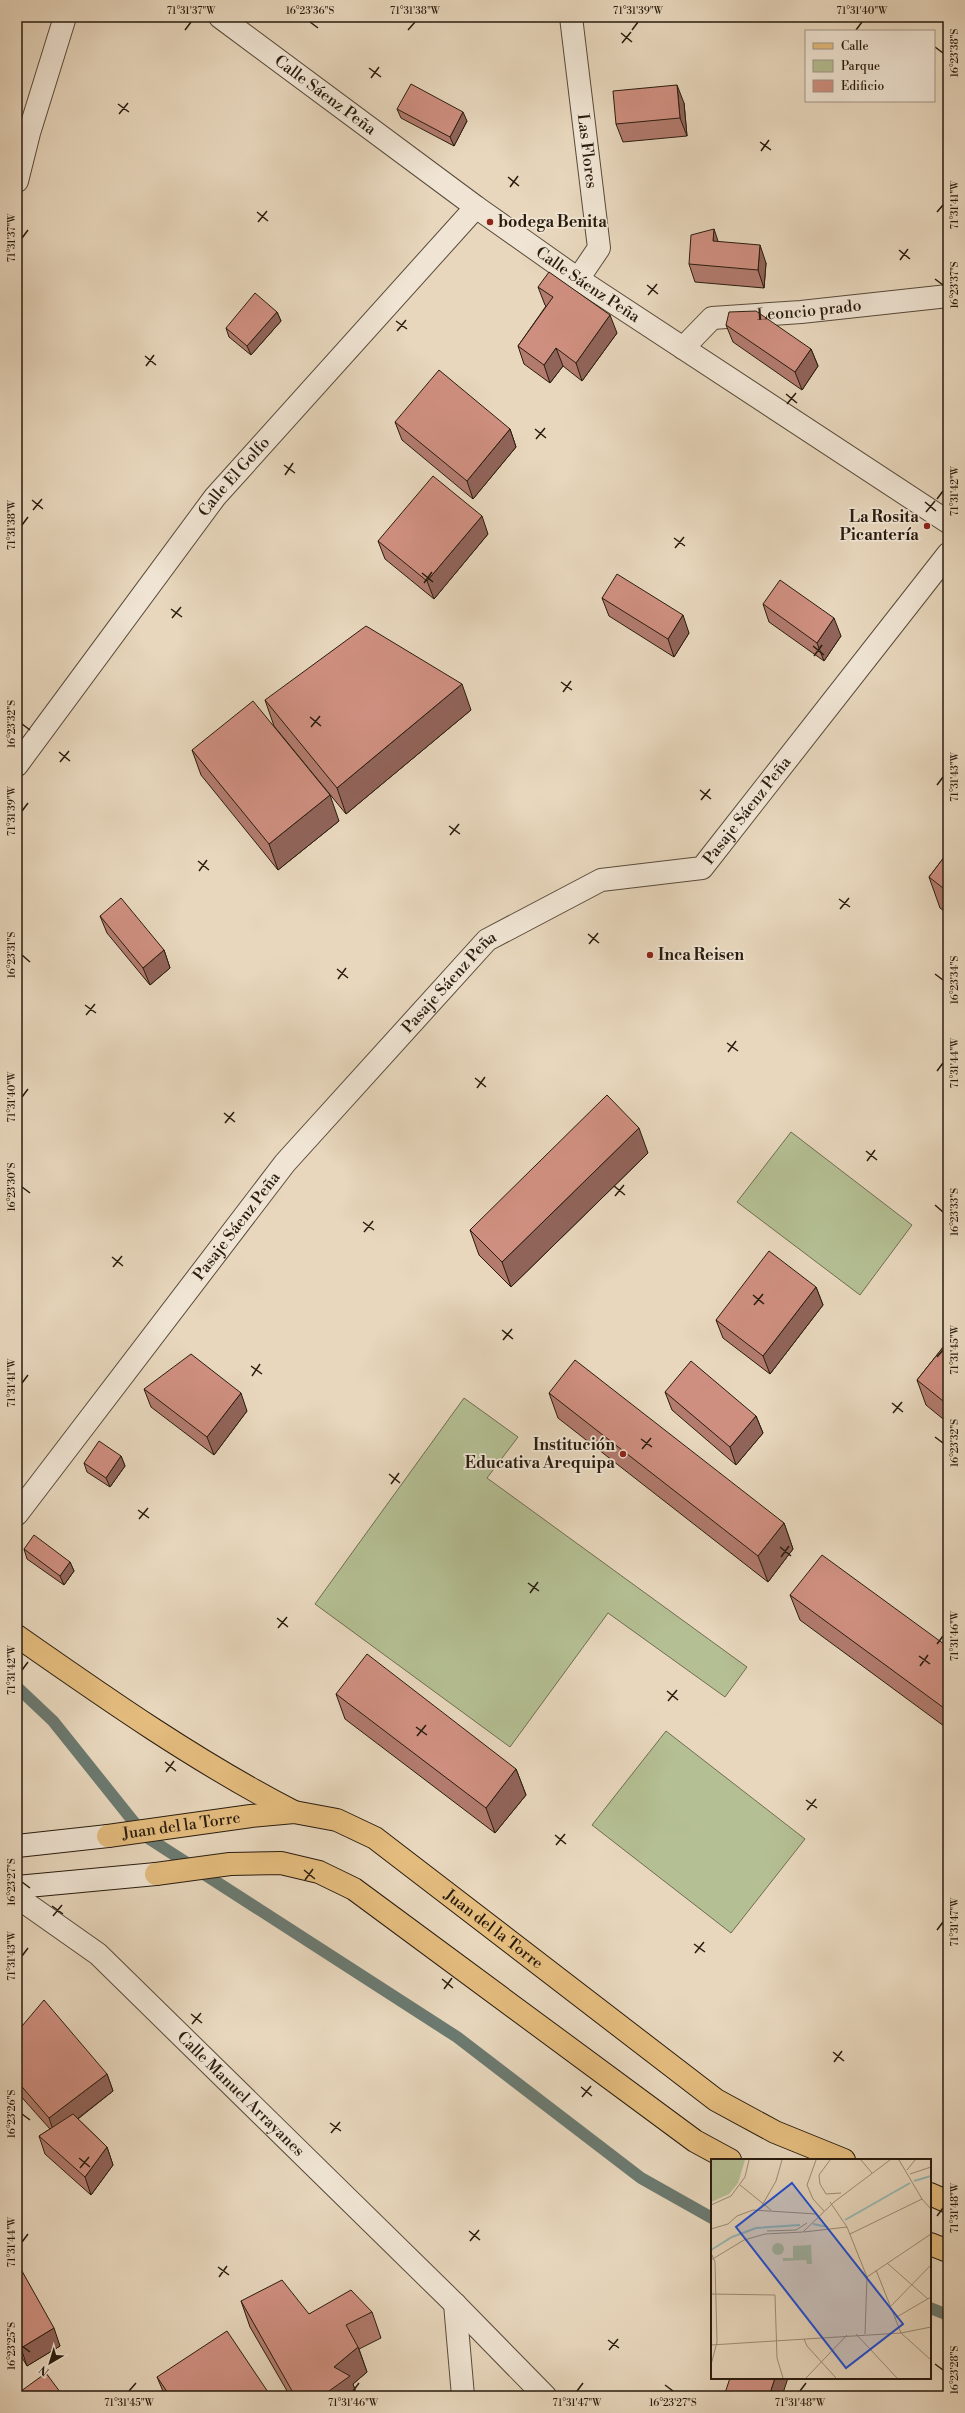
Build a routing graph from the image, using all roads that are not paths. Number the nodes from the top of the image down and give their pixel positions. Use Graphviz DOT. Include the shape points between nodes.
graph roads {
  1 [pos="65,17"];
  2 [pos="220,17"];
  3 [pos="571,17"];
  4 [pos="23,132"];
  5 [pos="17,181"];
  6 [pos="476,207"];
  7 [pos="578,279"];
  8 [pos="948,296"];
  9 [pos="683,348"];
  10 [pos="948,522"];
  11 [pos="948,554"];
  12 [pos="17,765"];
  13 [pos="17,1514"];
  14 [pos="17,1636"];
  15 [pos="294,1812"];
  16 [pos="108,1836"];
  17 [pos="17,1846"];
  18 [pos="156,1874"];
  19 [pos="17,1887"];
  20 [pos="17,1897"];
  21 [pos="728,2159"];
  22 [pos="842,2159"];
  23 [pos="931,2194"];
  24 [pos="948,2202"];
  25 [pos="931,2244"];
  26 [pos="948,2251"];
  27 [pos="455,2304"];
  28 [pos="463,2396"];
  29 [pos="545,2396"];
  1 -- 4 [label="street"];
  2 -- 6 [label="street, Calle Sáenz Peña"];
  3 -- 7 [label="street, Las Flores" via="599,248"];
  4 -- 5 [label="street"];
  6 -- 7 [label="street, Calle Sáenz Peña"];
  6 -- 12 [label="street, Calle El Golfo" via="215,497"];
  7 -- 9 [label="street, Calle Sáenz Peña"];
  8 -- 9 [label="street, Leoncio prado" via="802,312 712,318"];
  9 -- 10 [label="street, Calle Sáenz Peña"];
  11 -- 13 [label="street, Pasaje Sáenz Peña" via="702,868 601,880 487,940 285,1163"];
  14 -- 15 [label="main road" via="102,1696 247,1788"];
  15 -- 16 [label="main road, Juan del la Torre"];
  15 -- 22 [label="main road, Juan del la Torre" via="337,1820 375,1838 716,2100 775,2132"];
  16 -- 17 [label="street"];
  18 -- 19 [label="street"];
  18 -- 21 [label="main road" via="230,1864 281,1863 319,1872 354,1889 695,2141"];
  20 -- 27 [label="street, Calle Manuel Arrayanes" via="98,1954"];
  23 -- 24 [label="main road"];
  25 -- 26 [label="main road"];
  27 -- 28 [label="street"];
  27 -- 29 [label="street, Calle Manuel Arrayanes"];
}
